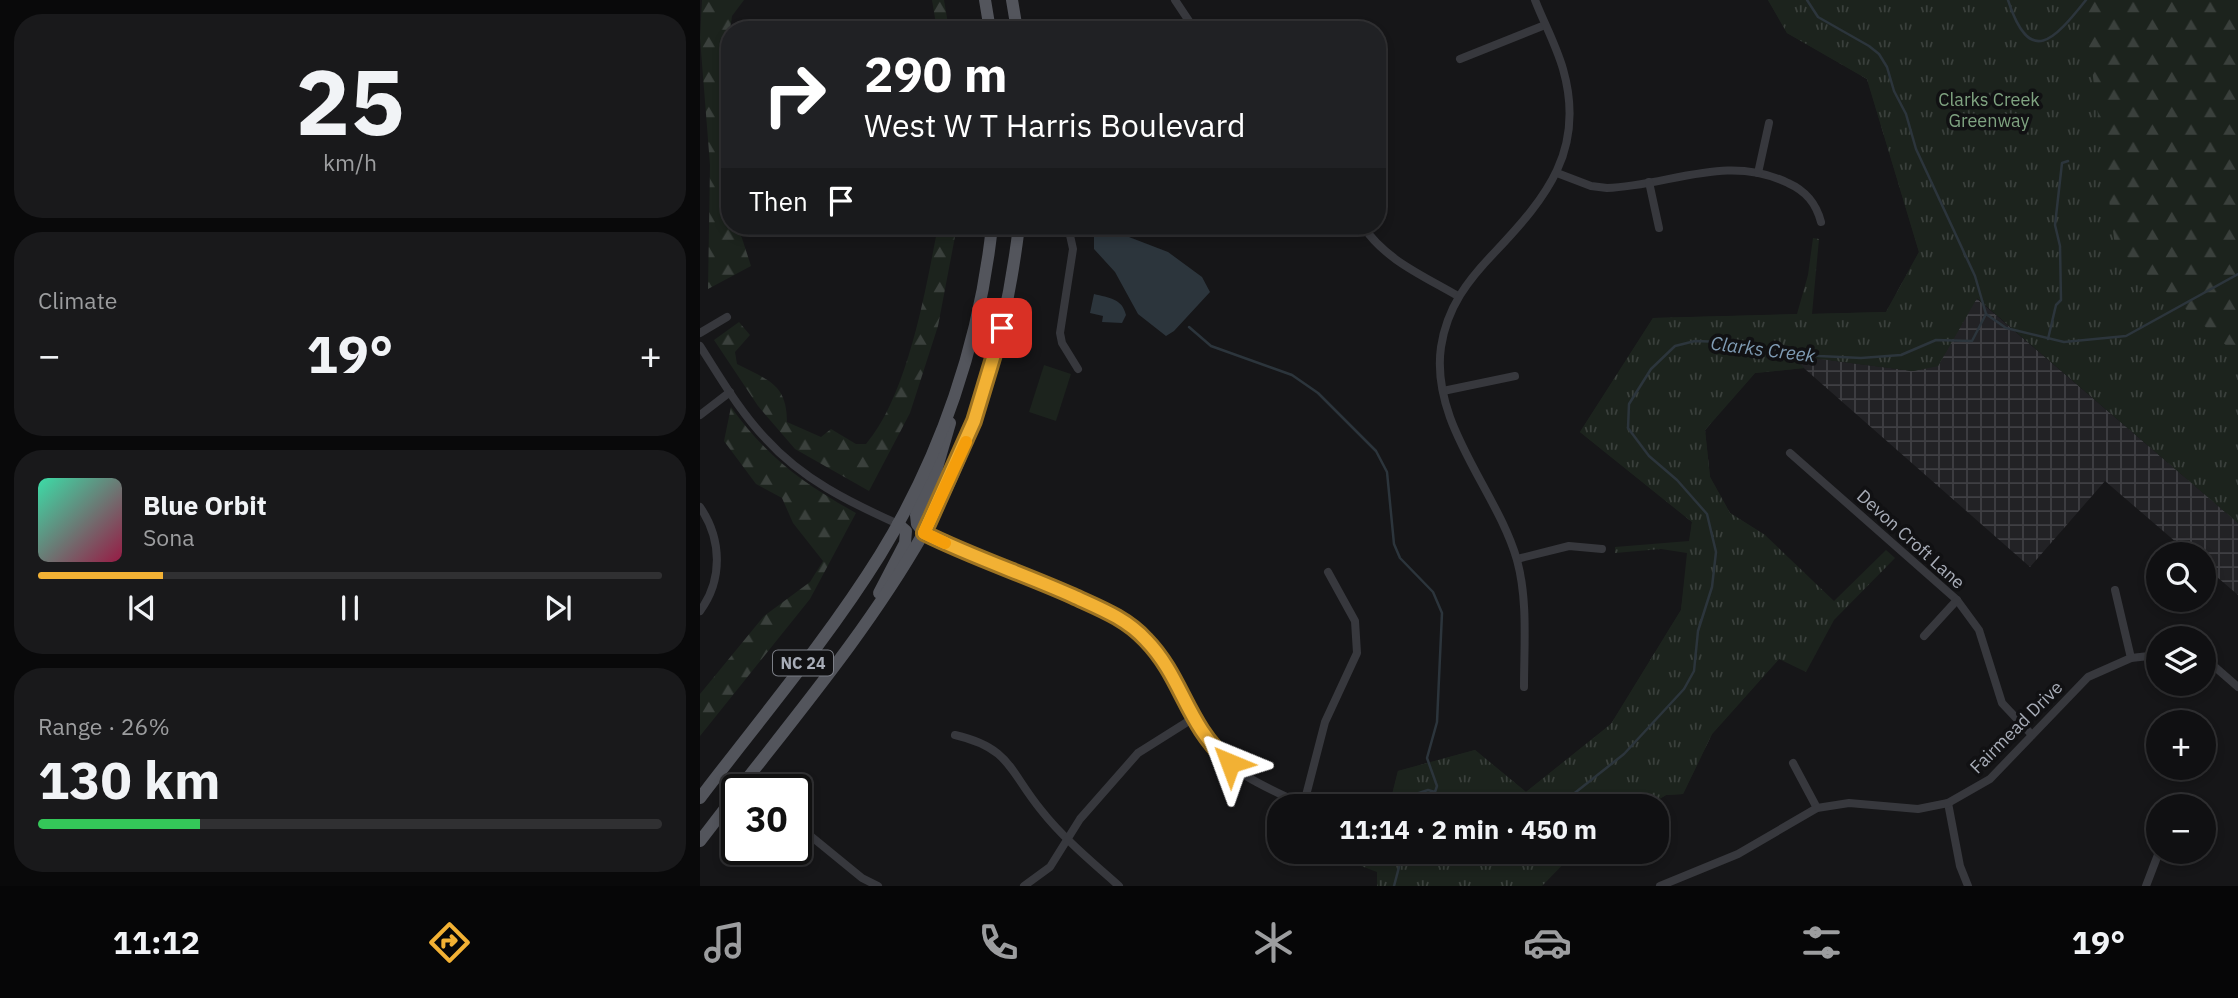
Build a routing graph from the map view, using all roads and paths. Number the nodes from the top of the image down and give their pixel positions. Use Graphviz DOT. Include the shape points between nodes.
graph roads {
  1 [pos="985,0"];
  2 [pos="1012,0"];
  3 [pos="1175,0"];
  4 [pos="1535,0"];
  5 [pos="988,21"];
  6 [pos="1016,21"];
  7 [pos="1189,21"];
  8 [pos="1545,24"];
  9 [pos="1460,59"];
  10 [pos="1769,124"];
  11 [pos="1557,173"];
  12 [pos="1758,173"];
  13 [pos="1649,182"];
  14 [pos="1821,222"];
  15 [pos="1659,228"];
  16 [pos="991,235"];
  17 [pos="1018,235"];
  18 [pos="1070,235"];
  19 [pos="1370,235"];
  20 [pos="1458,296"];
  21 [pos="727,317"];
  22 [pos="700,333"];
  23 [pos="700,346"];
  24 [pos="1081,367"];
  25 [pos="1515,376"];
  26 [pos="1443,391"];
  27 [pos="730,392"];
  28 [pos="956,392"];
  29 [pos="700,415"];
  30 [pos="1790,453"];
  31 [pos="700,507"];
  32 [pos="898,524"];
  33 [pos="924,533"];
  34 [pos="1602,550"];
  35 [pos="1517,559"];
  36 [pos="1328,572"];
  37 [pos="2115,590"];
  38 [pos="1957,600"];
  39 [pos="700,611"];
  40 [pos="864,625"];
  41 [pos="1924,636"];
  42 [pos="2146,656"];
  43 [pos="2131,658"];
  44 [pos="2216,670"];
  45 [pos="1524,687"];
  46 [pos="2238,687"];
  47 [pos="1192,719"];
  48 [pos="955,735"];
  49 [pos="2032,735"];
  50 [pos="1793,763"];
  51 [pos="754,774"];
  52 [pos="1279,794"];
  53 [pos="1306,794"];
  54 [pos="700,797"];
  55 [pos="1948,803"];
  56 [pos="1817,808"];
  57 [pos="721,816"];
  58 [pos="812,837"];
  59 [pos="700,841"];
  60 [pos="1070,841"];
  61 [pos="2154,864"];
  62 [pos="862,878"];
  63 [pos="855,886"];
  64 [pos="878,886"];
  65 [pos="1024,886"];
  66 [pos="1119,886"];
  67 [pos="1660,886"];
  68 [pos="1968,886"];
  69 [pos="2146,886"];
  1 -- 5 [label="main road"];
  2 -- 6 [label="main road"];
  3 -- 7 [label="street"];
  4 -- 8 [label="street"];
  8 -- 9 [label="street"];
  8 -- 11 [label="street" via="1562,67 1570,107 1566,146"];
  10 -- 12 [label="street"];
  11 -- 13 [label="street" via="1607,188"];
  11 -- 20 [label="street" via="1540,203"];
  12 -- 13 [label="street" via="1708,170"];
  12 -- 14 [label="street" via="1801,190 1814,203"];
  13 -- 15 [label="street"];
  16 -- 28 [label="main road, NC 24" via="980,304"];
  17 -- 33 [label="main road, NC 24" via="1010,292 985,390"];
  18 -- 24 [label="street" via="1073,250 1060,333"];
  19 -- 20 [label="street" via="1395,260"];
  20 -- 26 [label="street" via="1441,348"];
  21 -- 22 [label="street"];
  23 -- 27 [label="street"];
  25 -- 26 [label="street"];
  26 -- 35 [label="street"];
  27 -- 29 [label="street"];
  27 -- 32 [label="street" via="765,439 797,468 829,490"];
  28 -- 32 [label="main road, NC 24"];
  28 -- 33 [label="main road" via="947,440 916,515"];
  30 -- 38 [label="street, Devon Croft Lane"];
  31 -- 39 [label="street" via="712,530 717,557 712,587"];
  32 -- 40 [label="main road" via="906,531 905,542"];
  32 -- 54 [label="main road, NC 24" via="830,628"];
  33 -- 40 [label="main road, NC 24"];
  33 -- 47 [label="street" via="1130,624 1165,662"];
  34 -- 35 [label="street" via="1569,546"];
  35 -- 45 [label="street" via="1523,595"];
  36 -- 53 [label="street" via="1355,621 1357,653 1325,722"];
  37 -- 43 [label="street"];
  38 -- 41 [label="street"];
  38 -- 49 [label="street, Devon Croft Lane" via="1979,630 2002,703"];
  40 -- 51 [label="main road, NC 24"];
  42 -- 43 [label="street, Fairmead Drive"];
  43 -- 49 [label="street, Fairmead Drive" via="2088,677"];
  44 -- 46 [label="street"];
  47 -- 52 [label="street" via="1214,749 1246,777"];
  47 -- 60 [label="street" via="1138,753 1080,819"];
  48 -- 60 [label="street" via="983,741 1016,770 1040,810"];
  49 -- 55 [label="street, Fairmead Drive" via="1990,779"];
  50 -- 56 [label="street"];
  55 -- 56 [label="street, Fairmead Drive" via="1918,809 1849,803"];
  55 -- 68 [label="street" via="1959,866"];
  56 -- 67 [label="street, Fairmead Drive" via="1738,855"];
  57 -- 59 [label="main road, NC 24"];
  58 -- 62 [label="street"];
  60 -- 65 [label="street" via="1050,867"];
  60 -- 66 [label="street"];
  61 -- 69 [label="street"];
  62 -- 63 [label="street"];
  62 -- 64 [label="street"];
}
